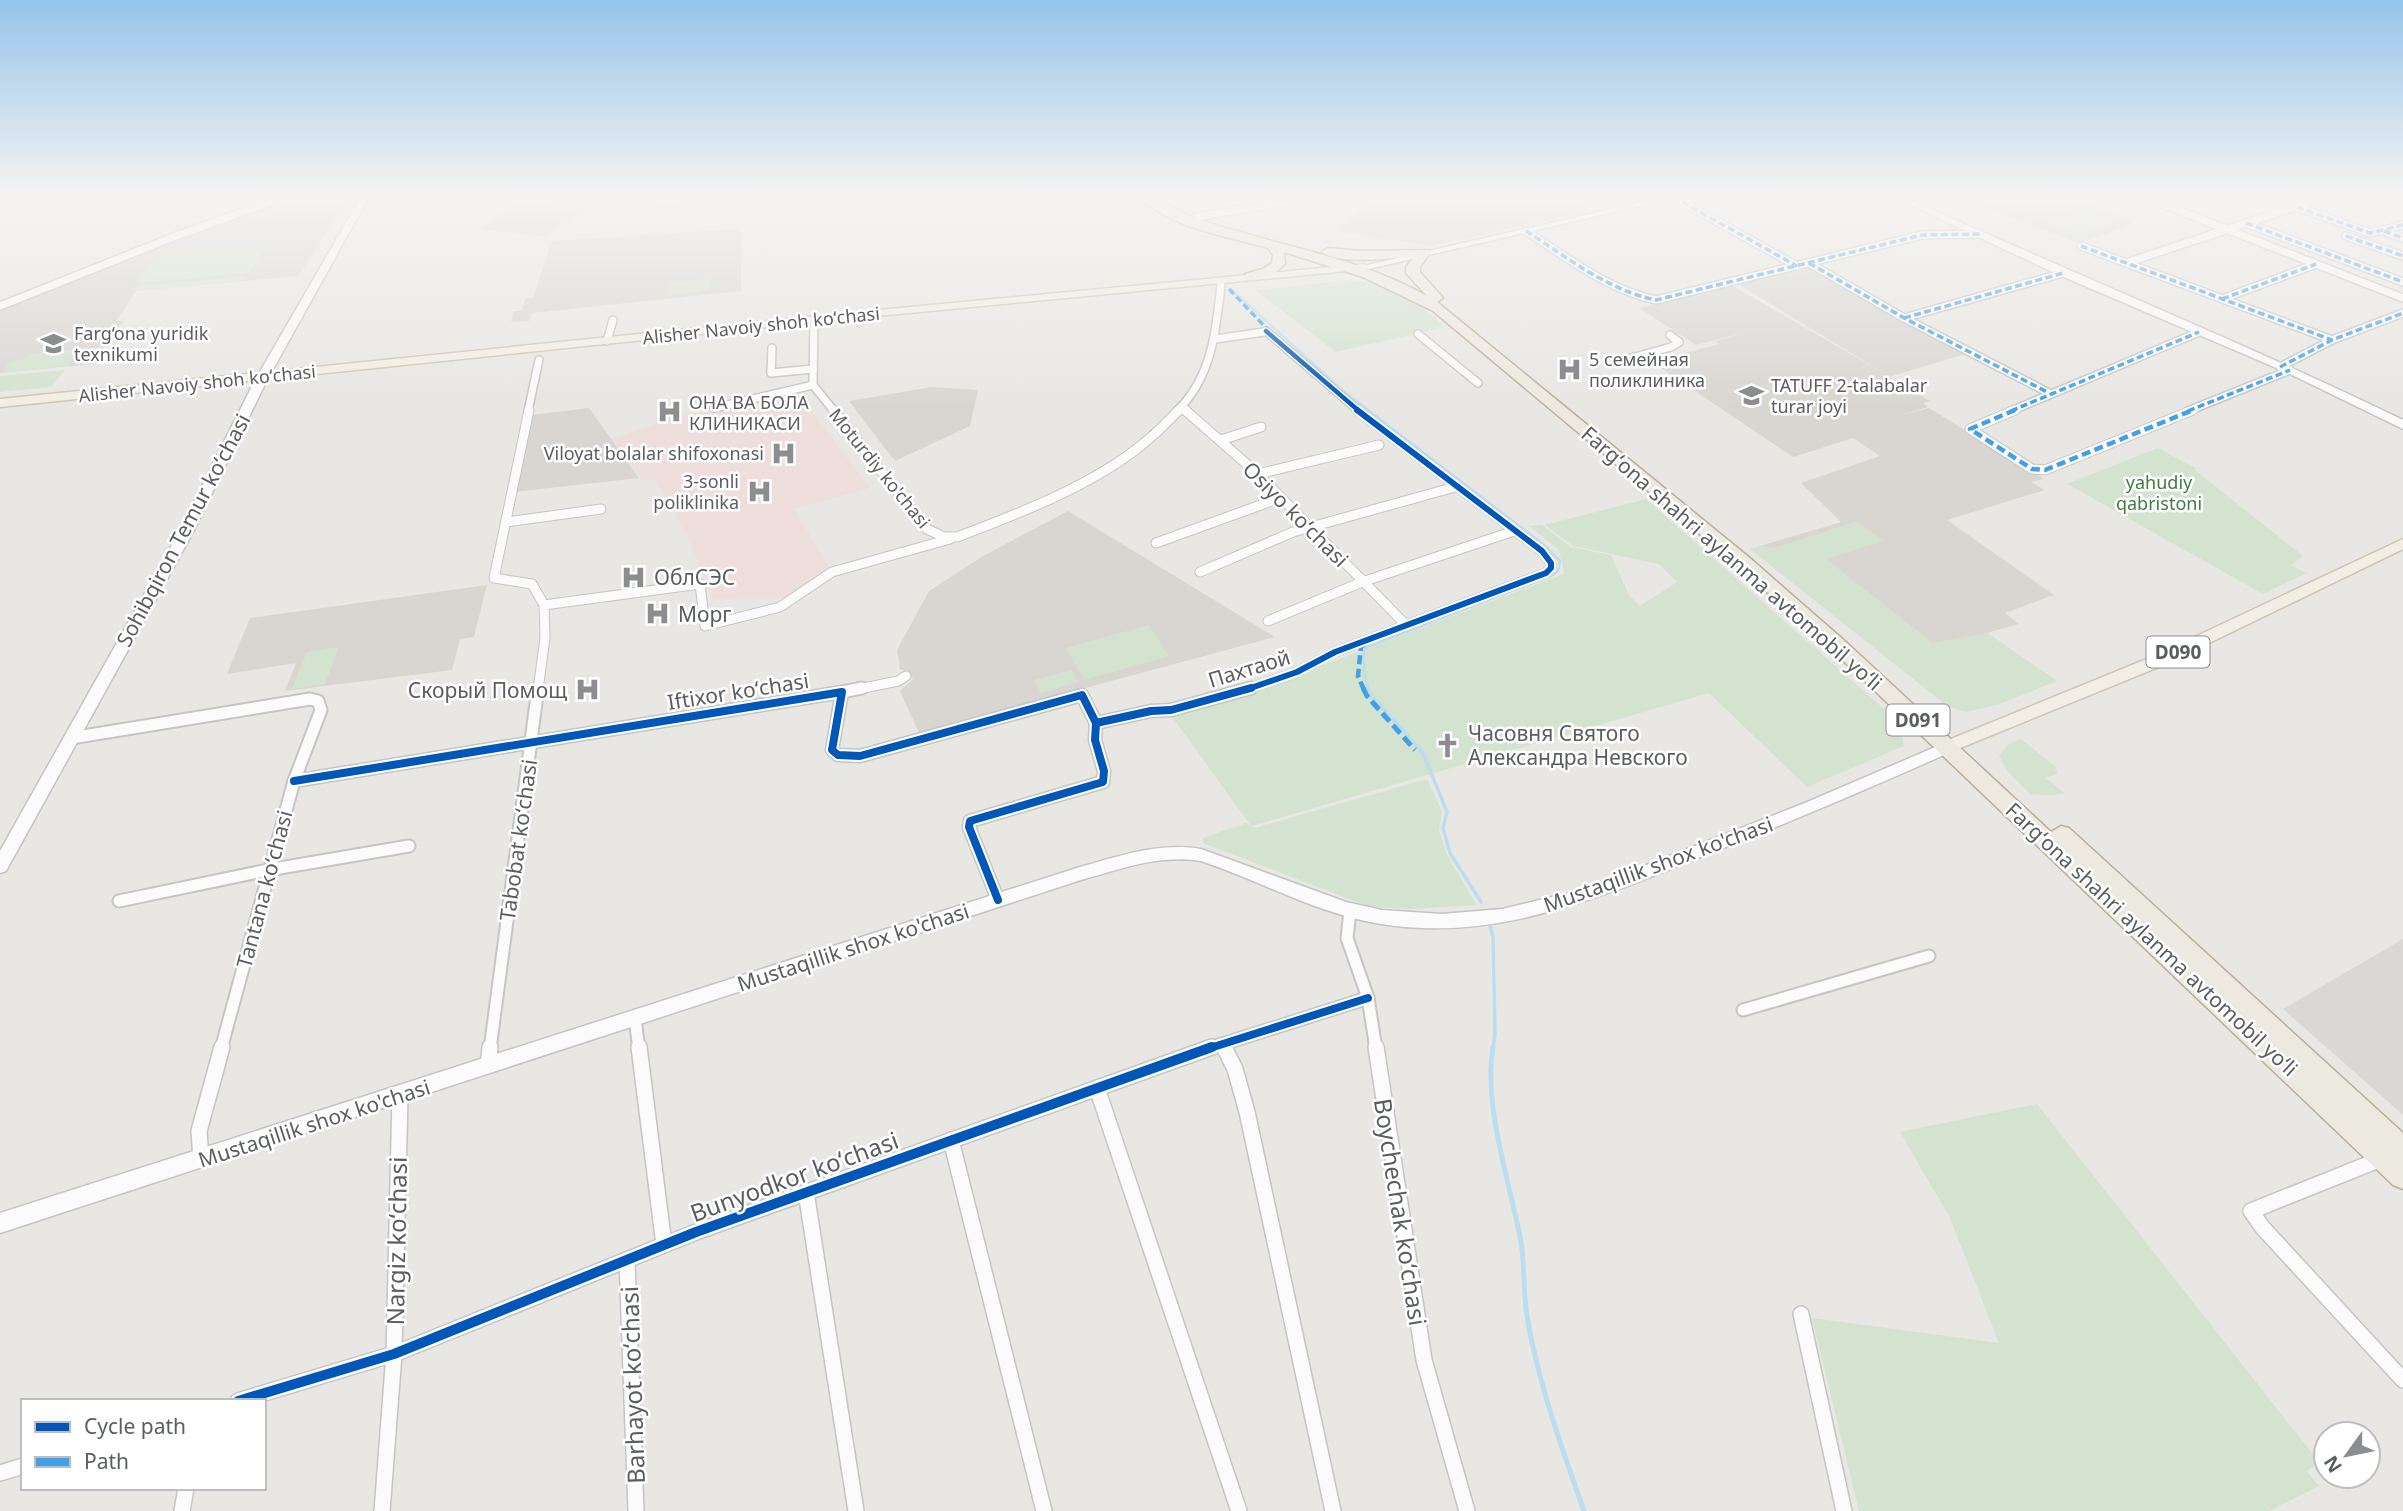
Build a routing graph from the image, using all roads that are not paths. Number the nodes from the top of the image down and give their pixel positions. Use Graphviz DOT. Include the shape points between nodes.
graph roads {
  1 [pos="102,266"];
  2 [pos="326,266"];
  3 [pos="1277,266"];
  4 [pos="1349,266"];
  5 [pos="1351,266"];
  6 [pos="1369,266"];
  7 [pos="1414,266"];
  8 [pos="1583,266"];
  9 [pos="1797,266"];
  10 [pos="1813,266"];
  11 [pos="2049,266"];
  12 [pos="2133,266"];
  13 [pos="2312,266"];
  14 [pos="2320,266"];
  15 [pos="2336,266"];
  16 [pos="2358,266"];
  17 [pos="1358,268"];
  18 [pos="2327,268"];
  19 [pos="2063,272"];
  20 [pos="1250,277"];
  21 [pos="2403,282"];
  22 [pos="1221,285"];
  23 [pos="2403,298"];
  24 [pos="2222,299"];
  25 [pos="0,306"];
  26 [pos="1446,306"];
  27 [pos="2403,313"];
  28 [pos="1904,318"];
  29 [pos="613,320"];
  30 [pos="814,323"];
  31 [pos="2199,332"];
  32 [pos="1418,334"];
  33 [pos="1670,335"];
  34 [pos="1215,339"];
  35 [pos="2332,340"];
  36 [pos="607,341"];
  37 [pos="772,348"];
  38 [pos="538,360"];
  39 [pos="1624,360"];
  40 [pos="2285,368"];
  41 [pos="813,369"];
  42 [pos="262,379"];
  43 [pos="1478,383"];
  44 [pos="813,385"];
  45 [pos="2049,393"];
  46 [pos="0,403"];
  47 [pos="1182,407"];
  48 [pos="714,408"];
  49 [pos="0,410"];
  50 [pos="2403,425"];
  51 [pos="1261,427"];
  52 [pos="1221,440"];
  53 [pos="1379,445"];
  54 [pos="1258,474"];
  55 [pos="1455,486"];
  56 [pos="1280,498"];
  57 [pos="601,509"];
  58 [pos="506,522"];
  59 [pos="1310,529"];
  60 [pos="1514,531"];
  61 [pos="957,537"];
  62 [pos="1156,543"];
  63 [pos="2403,543"];
  64 [pos="1200,572"];
  65 [pos="1362,582"];
  66 [pos="544,605"];
  67 [pos="1268,621"];
  68 [pos="1406,625"];
  69 [pos="906,676"];
  70 [pos="842,692"];
  71 [pos="1096,723"];
  72 [pos="71,738"];
  73 [pos="531,741"];
  74 [pos="1954,744"];
  75 [pos="294,781"];
  76 [pos="410,846"];
  77 [pos="0,866"];
  78 [pos="268,870"];
  79 [pos="998,900"];
  80 [pos="119,901"];
  81 [pos="1350,911"];
  82 [pos="1929,956"];
  83 [pos="1368,998"];
  84 [pos="1742,1010"];
  85 [pos="635,1019"];
  86 [pos="1223,1044"];
  87 [pos="488,1065"];
  88 [pos="1097,1088"];
  89 [pos="400,1096"];
  90 [pos="951,1140"];
  91 [pos="2394,1155"];
  92 [pos="201,1160"];
  93 [pos="2403,1176"];
  94 [pos="806,1192"];
  95 [pos="0,1223"];
  96 [pos="664,1245"];
  97 [pos="627,1260"];
  98 [pos="1801,1314"];
  99 [pos="394,1354"];
  100 [pos="2403,1380"];
  101 [pos="245,1399"];
  102 [pos="21,1467"];
  103 [pos="0,1473"];
  104 [pos="186,1490"];
  105 [pos="182,1511"];
  106 [pos="382,1511"];
  107 [pos="636,1511"];
  108 [pos="856,1511"];
  109 [pos="1044,1511"];
  110 [pos="1240,1511"];
  111 [pos="1333,1511"];
  112 [pos="1467,1511"];
  113 [pos="1844,1511"];
  1 -- 25 [label="street"];
  2 -- 42 [label="main road, Sohibqiron Temur koʻchasi"];
  3 -- 20 [label="highway"];
  4 -- 17 [label="highway, Fargʻona shahri aylanma avtomobil yoʻli / D091"];
  5 -- 17 [label="highway, Fargʻona shahri aylanma avtomobil yoʻli / D091"];
  6 -- 17 [label="main road, Alisher Navoiy shoh koʻchasi"];
  7 -- 26 [label="highway" via="1413,272 1422,285"];
  8 -- 9 [label="street" via="1646,300"];
  10 -- 28 [label="street"];
  11 -- 19 [label="main road"];
  12 -- 24 [label="street"];
  13 -- 24 [label="street"];
  14 -- 18 [label="street"];
  15 -- 18 [label="street"];
  16 -- 21 [label="street"];
  17 -- 20 [label="main road, Alisher Navoiy shoh koʻchasi"];
  17 -- 22 [label="main road"];
  17 -- 26 [label="highway, Fargʻona shahri aylanma avtomobil yoʻli / D091" via="1417,288"];
  17 -- 74 [label="highway, Fargʻona shahri aylanma avtomobil yoʻli / D091" via="1438,308"];
  18 -- 23 [label="street"];
  19 -- 28 [label="street"];
  19 -- 31 [label="main road"];
  20 -- 30 [label="main road, Alisher Navoiy shoh koʻchasi"];
  22 -- 30 [label="main road"];
  22 -- 34 [label="street, Moturdiy ko'chasi"];
  24 -- 35 [label="street"];
  26 -- 74 [label="highway, Fargʻona shahri aylanma avtomobil yoʻli / D091" via="1764,568"];
  27 -- 35 [label="street"];
  28 -- 45 [label="street"];
  29 -- 36 [label="street"];
  30 -- 36 [label="main road, Alisher Navoiy shoh koʻchasi"];
  30 -- 41 [label="street"];
  30 -- 42 [label="main road, Alisher Navoiy shoh koʻchasi"];
  31 -- 40 [label="main road"];
  31 -- 45 [label="street"];
  32 -- 43 [label="street"];
  33 -- 39 [label="street" via="1679,342"];
  34 -- 47 [label="street, Moturdiy ko'chasi" via="1208,366"];
  34 -- 55 [label="street" via="1265,331"];
  35 -- 40 [label="street"];
  36 -- 42 [label="main road, Alisher Navoiy shoh koʻchasi"];
  37 -- 41 [label="street" via="771,373"];
  38 -- 58 [label="street"];
  40 -- 45 [label="street" via="2045,470 2032,469 1970,429"];
  40 -- 50 [label="main road"];
  41 -- 44 [label="street"];
  42 -- 46 [label="main road, Alisher Navoiy shoh koʻchasi"];
  42 -- 49 [label="main road, Alisher Navoiy shoh koʻchasi"];
  42 -- 72 [label="main road, Sohibqiron Temur koʻchasi" via="185,534"];
  44 -- 48 [label="street"];
  44 -- 61 [label="street, Moturdiy ko'chasi" via="927,529"];
  47 -- 52 [label="street, Osiyo koʻchasi"];
  47 -- 61 [label="street, Moturdiy ko'chasi" via="1126,457 1040,505"];
  51 -- 52 [label="street"];
  52 -- 54 [label="street, Osiyo koʻchasi"];
  53 -- 54 [label="street"];
  54 -- 56 [label="street, Osiyo koʻchasi"];
  55 -- 59 [label="street"];
  55 -- 60 [label="street"];
  56 -- 59 [label="street, Osiyo koʻchasi"];
  56 -- 62 [label="street"];
  57 -- 58 [label="street"];
  58 -- 66 [label="street" via="495,578 532,584"];
  59 -- 64 [label="street"];
  59 -- 65 [label="street, Osiyo koʻchasi"];
  60 -- 65 [label="street"];
  60 -- 68 [label="street, Пахтаой" via="1545,555 1552,565 1549,570"];
  61 -- 66 [label="street" via="832,572 780,607 705,626 700,584"];
  63 -- 74 [label="main road, Mustaqillik shox ko'chasi / D090" via="2160,660"];
  65 -- 67 [label="street"];
  65 -- 68 [label="street, Osiyo koʻchasi"];
  66 -- 73 [label="street, Tabobat koʻchasi" via="545,638"];
  68 -- 71 [label="street, Пахтаой" via="1289,675 1171,710"];
  69 -- 70 [label="street"];
  70 -- 71 [label="street, Iftixor koʻchasi" via="832,750 845,756 875,753 1078,695 1085,698"];
  70 -- 73 [label="street, Iftixor koʻchasi"];
  71 -- 79 [label="street" via="1103,782 970,821"];
  72 -- 75 [label="street, Tantana koʻchasi" via="310,699 318,701 321,710"];
  72 -- 77 [label="main road, Sohibqiron Temur koʻchasi"];
  73 -- 75 [label="street, Iftixor koʻchasi"];
  73 -- 87 [label="street, Tabobat koʻchasi"];
  74 -- 81 [label="main road, Mustaqillik shox ko'chasi" via="1811,807 1557,905 1509,915 1436,921"];
  74 -- 91 [label="highway, Fargʻona shahri aylanma avtomobil yoʻli / D091"];
  75 -- 78 [label="street, Tantana koʻchasi"];
  76 -- 78 [label="street"];
  78 -- 80 [label="street"];
  78 -- 92 [label="street, Tantana koʻchasi" via="199,1131"];
  79 -- 81 [label="main road, Mustaqillik shox ko'chasi" via="1150,854 1183,852 1241,868"];
  79 -- 85 [label="main road, Mustaqillik shox ko'chasi"];
  81 -- 83 [label="street, Boychechak koʻchasi" via="1347,938"];
  82 -- 84 [label="street"];
  83 -- 86 [label="street, Bunyodkor koʻchasi"];
  83 -- 112 [label="street, Boychechak koʻchasi" via="1424,1360"];
  85 -- 87 [label="main road, Mustaqillik shox ko'chasi"];
  85 -- 96 [label="street"];
  86 -- 88 [label="street, Bunyodkor koʻchasi"];
  86 -- 111 [label="street" via="1247,1112"];
  87 -- 89 [label="main road, Mustaqillik shox ko'chasi"];
  88 -- 90 [label="street, Bunyodkor koʻchasi"];
  88 -- 110 [label="street"];
  89 -- 92 [label="main road, Mustaqillik shox ko'chasi"];
  89 -- 99 [label="street, Nargiz koʻchasi"];
  90 -- 94 [label="street, Bunyodkor koʻchasi"];
  90 -- 109 [label="street"];
  91 -- 93 [label="highway, Fargʻona shahri aylanma avtomobil yoʻli / D091"];
  91 -- 100 [label="street" via="2251,1211"];
  92 -- 95 [label="main road, Mustaqillik shox ko'chasi"];
  94 -- 96 [label="street, Bunyodkor koʻchasi"];
  94 -- 108 [label="street"];
  96 -- 97 [label="street, Bunyodkor koʻchasi"];
  97 -- 99 [label="street, Bunyodkor koʻchasi"];
  97 -- 107 [label="street, Barhayot koʻchasi"];
  98 -- 113 [label="street"];
  99 -- 101 [label="street, Bunyodkor koʻchasi"];
  99 -- 106 [label="street, Nargiz koʻchasi"];
  102 -- 103 [label="street"];
  104 -- 105 [label="street"];
}
